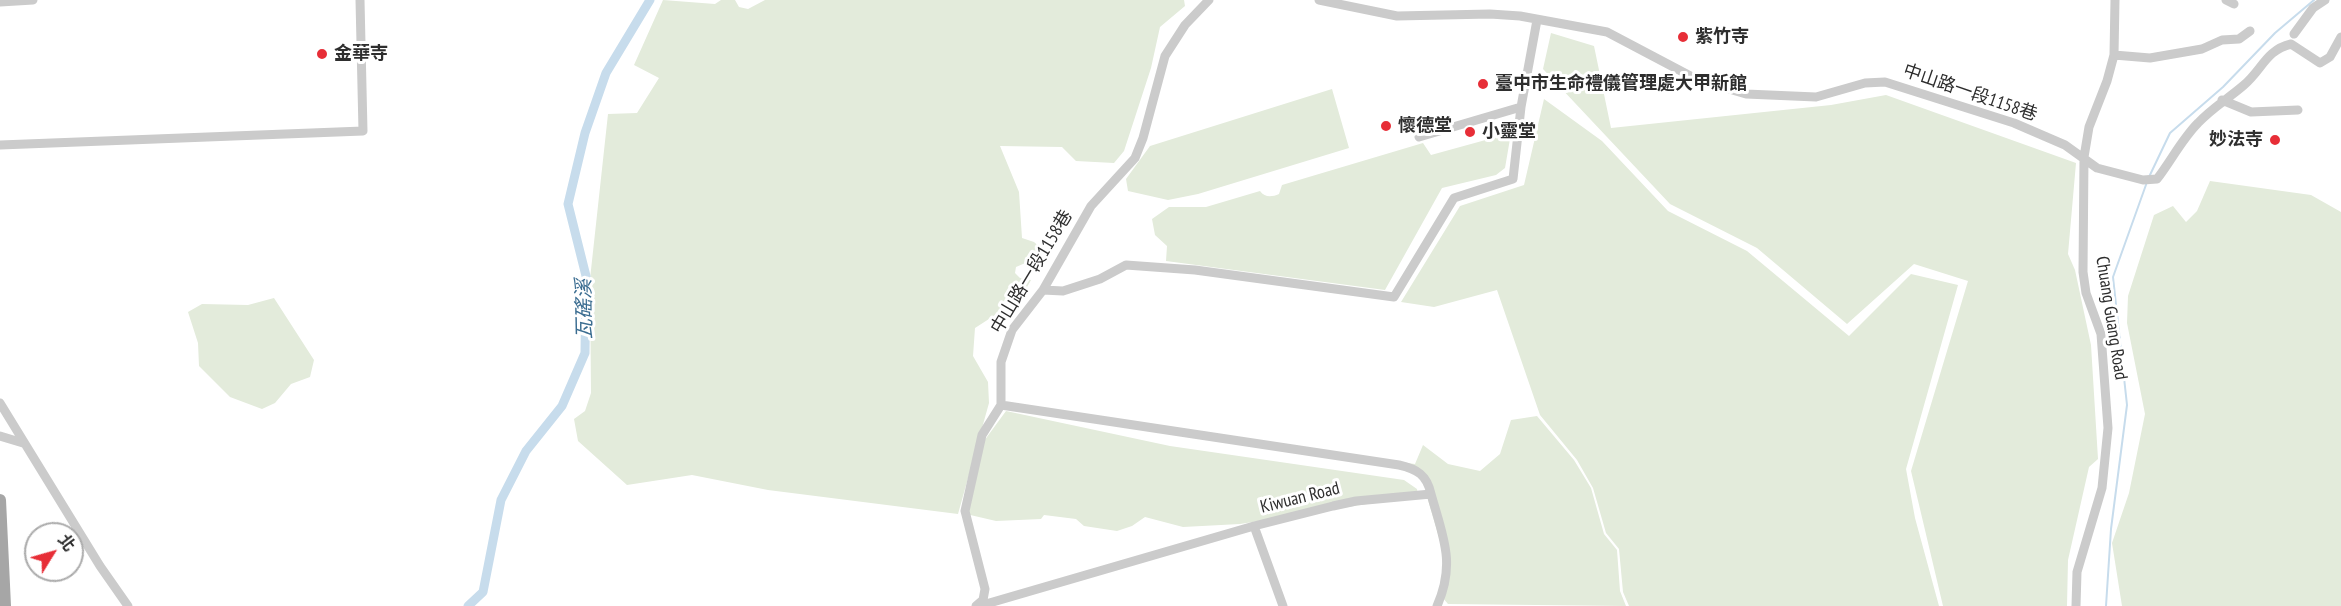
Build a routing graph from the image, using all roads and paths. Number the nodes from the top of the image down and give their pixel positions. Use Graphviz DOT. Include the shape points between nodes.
graph roads {
  1 [pos="33,0"];
  2 [pos="360,0"];
  3 [pos="1209,0"];
  4 [pos="1319,0"];
  5 [pos="2115,0"];
  6 [pos="2325,0"];
  7 [pos="0,3"];
  8 [pos="1537,20"];
  9 [pos="2250,31"];
  10 [pos="2294,34"];
  11 [pos="2341,37"];
  12 [pos="2114,55"];
  13 [pos="2222,100"];
  14 [pos="1521,107"];
  15 [pos="2298,110"];
  16 [pos="1419,136"];
  17 [pos="0,145"];
  18 [pos="2084,157"];
  19 [pos="1043,290"];
  20 [pos="0,404"];
  21 [pos="1001,405"];
  22 [pos="0,436"];
  23 [pos="23,443"];
  24 [pos="1431,494"];
  25 [pos="0,500"];
  26 [pos="1254,526"];
  27 [pos="5,606"];
  28 [pos="128,606"];
  29 [pos="978,606"];
  30 [pos="1283,606"];
  31 [pos="1437,606"];
  32 [pos="2076,606"];
  1 -- 7 [label="street"];
  2 -- 17 [label="street" via="363,130"];
  3 -- 19 [label="street, 中山路一段1158巷" via="1185,25 1165,56 1135,158 1091,207"];
  4 -- 8 [label="street, 中山路一段1158巷" via="1397,16 1490,14"];
  5 -- 12 [label="street, Chuang Guang Road"];
  6 -- 10 [label="street" via="2313,8"];
  8 -- 14 [label="street"];
  8 -- 18 [label="street, 中山路一段1158巷" via="1607,32 1698,80 1746,94 1816,97 1865,83 1885,82 2014,123"];
  9 -- 12 [label="street" via="2238,39 2222,40 2202,50 2150,58"];
  11 -- 13 [label="street" via="2330,57 2320,63 2291,44 2278,47 2245,84"];
  12 -- 18 [label="street, Chuang Guang Road" via="2089,127"];
  13 -- 15 [label="street" via="2251,112"];
  13 -- 18 [label="street, 中山路一段1158巷" via="2196,125 2157,179 2097,168"];
  14 -- 16 [label="street"];
  14 -- 19 [label="street" via="1513,179 1454,198 1394,297 1195,270 1126,265 1100,279 1063,291"];
  18 -- 32 [label="street, Chuang Guang Road" via="2083,272 2101,334 2108,428 2102,488 2078,572"];
  19 -- 21 [label="street, 中山路一段1158巷" via="1012,330 1001,362"];
  20 -- 23 [label="street"];
  21 -- 24 [label="street" via="1399,465 1415,469 1428,481"];
  21 -- 29 [label="street" via="982,435 965,511 985,589"];
  22 -- 23 [label="street"];
  23 -- 28 [label="street"];
  24 -- 26 [label="street, Kiwuan Road" via="1356,501"];
  24 -- 31 [label="street" via="1448,554 1447,582"];
  25 -- 27 [label="main road"];
  26 -- 29 [label="street, Kiwuan Road"];
  26 -- 30 [label="street"];
}
